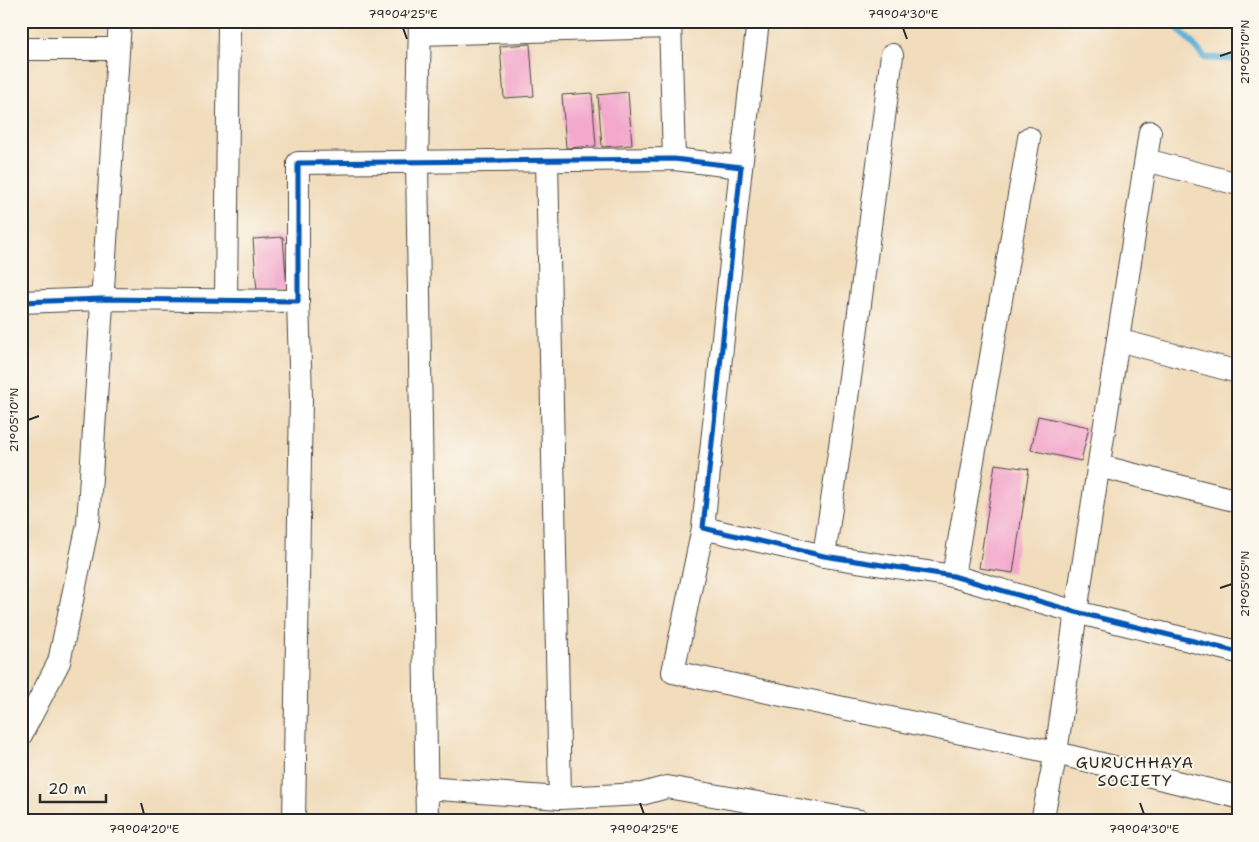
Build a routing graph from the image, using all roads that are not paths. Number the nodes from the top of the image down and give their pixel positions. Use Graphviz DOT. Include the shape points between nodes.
graph roads {
  1 [pos="120,21"];
  2 [pos="229,21"];
  3 [pos="758,21"];
  4 [pos="670,24"];
  5 [pos="420,27"];
  6 [pos="21,49"];
  7 [pos="118,49"];
  8 [pos="892,55"];
  9 [pos="1150,132"];
  10 [pos="1028,138"];
  11 [pos="674,159"];
  12 [pos="547,160"];
  13 [pos="1146,160"];
  14 [pos="417,162"];
  15 [pos="741,167"];
  16 [pos="1238,184"];
  17 [pos="102,299"];
  18 [pos="226,300"];
  19 [pos="298,301"];
  20 [pos="21,302"];
  21 [pos="1118,340"];
  22 [pos="1238,372"];
  23 [pos="1099,466"];
  24 [pos="1238,502"];
  25 [pos="703,528"];
  26 [pos="824,556"];
  27 [pos="953,576"];
  28 [pos="1076,612"];
  29 [pos="1238,652"];
  30 [pos="21,735"];
  31 [pos="1056,753"];
  32 [pos="426,788"];
  33 [pos="1238,796"];
  34 [pos="560,798"];
  35 [pos="294,821"];
  36 [pos="427,821"];
  37 [pos="860,821"];
  38 [pos="1042,821"];
  1 -- 7 [label="street"];
  2 -- 18 [label="street"];
  3 -- 15 [label="street"];
  4 -- 5 [label="street"];
  4 -- 11 [label="street"];
  5 -- 14 [label="street"];
  6 -- 7 [label="street"];
  7 -- 17 [label="street"];
  8 -- 26 [label="street"];
  9 -- 13 [label="street"];
  10 -- 27 [label="street"];
  11 -- 12 [label="street"];
  11 -- 15 [label="street"];
  12 -- 14 [label="street"];
  12 -- 34 [label="street"];
  13 -- 16 [label="street"];
  13 -- 21 [label="street"];
  14 -- 19 [label="street" via="298,163"];
  14 -- 32 [label="street"];
  15 -- 25 [label="street"];
  17 -- 18 [label="street"];
  17 -- 20 [label="street"];
  17 -- 30 [label="street" via="88,524 58,662"];
  18 -- 19 [label="street"];
  19 -- 35 [label="street" via="301,397"];
  21 -- 22 [label="street"];
  21 -- 23 [label="street"];
  23 -- 24 [label="street"];
  23 -- 28 [label="street"];
  25 -- 26 [label="street"];
  25 -- 31 [label="street" via="673,672"];
  26 -- 27 [label="street"];
  27 -- 28 [label="street"];
  28 -- 29 [label="street"];
  28 -- 31 [label="street"];
  31 -- 33 [label="street"];
  31 -- 38 [label="street"];
  32 -- 34 [label="street"];
  32 -- 36 [label="street"];
  34 -- 37 [label="street" via="642,794 667,788"];
}
